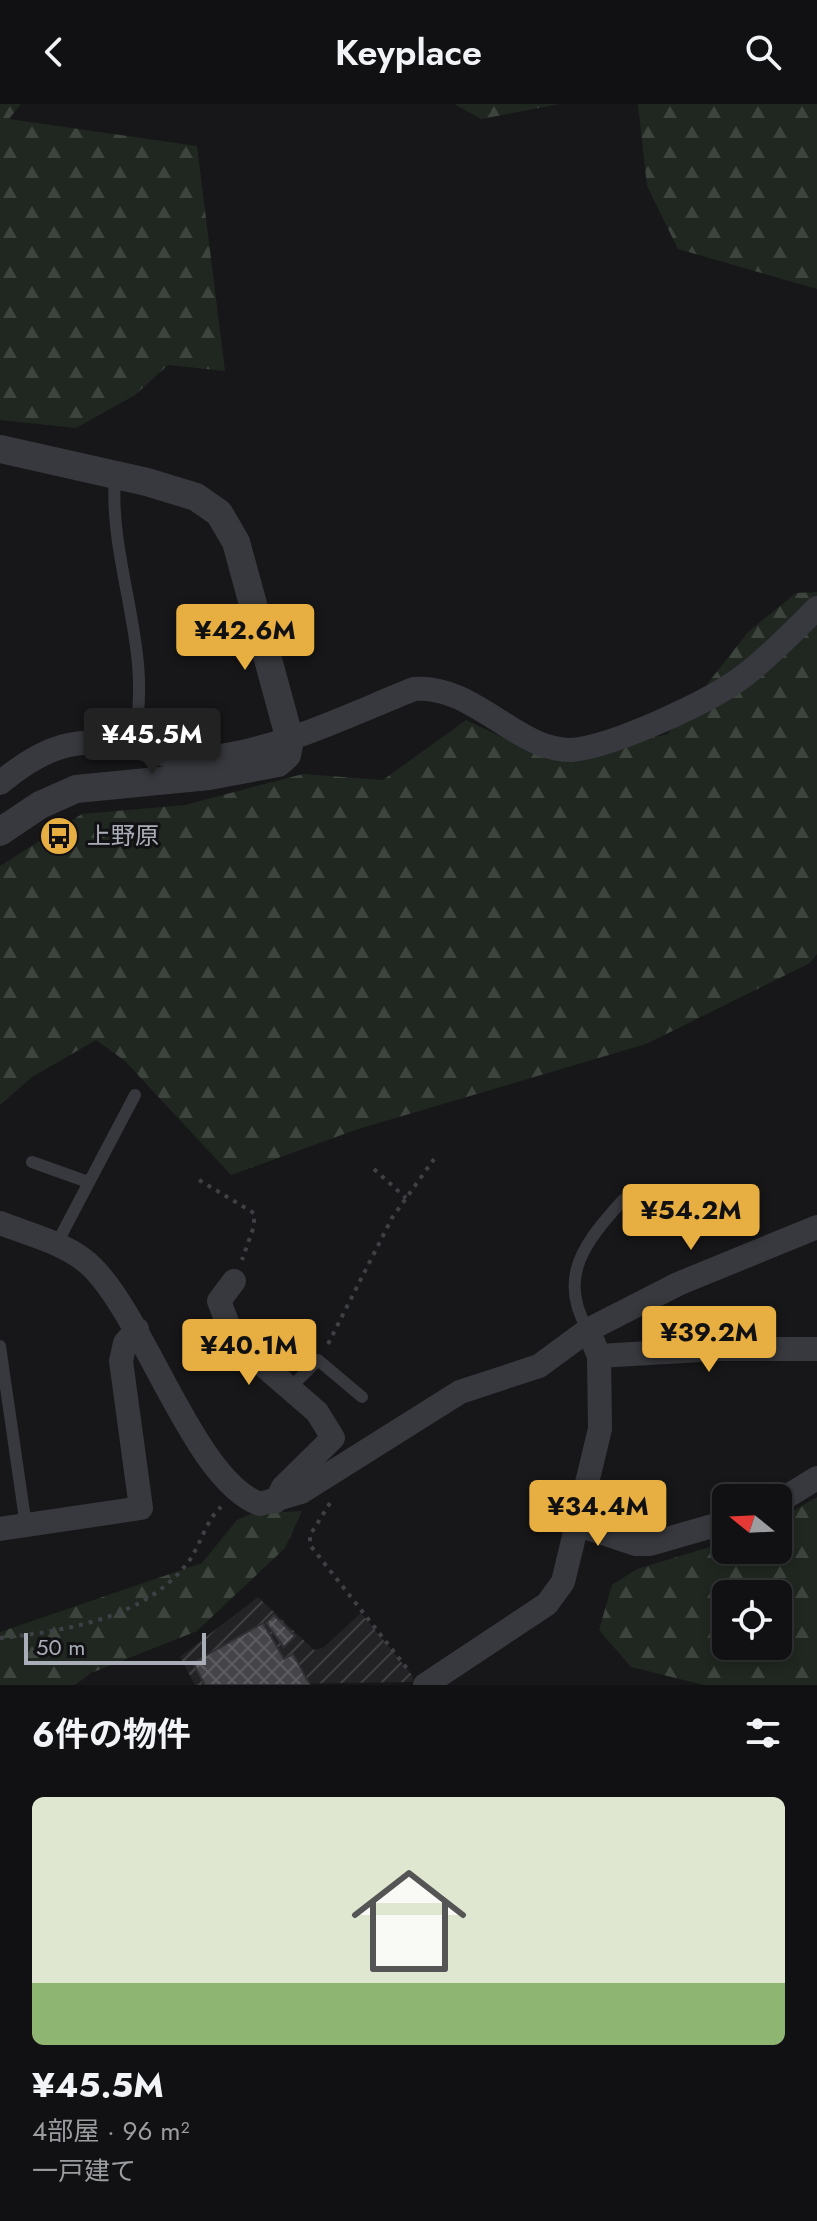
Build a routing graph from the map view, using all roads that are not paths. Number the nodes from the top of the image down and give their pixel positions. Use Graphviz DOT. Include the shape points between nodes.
graph roads {
  1 [pos="0,449"];
  2 [pos="115,476"];
  3 [pos="817,608"];
  4 [pos="290,740"];
  5 [pos="132,746"];
  6 [pos="0,783"];
  7 [pos="0,832"];
  8 [pos="135,1095"];
  9 [pos="32,1162"];
  10 [pos="88,1182"];
  11 [pos="623,1200"];
  12 [pos="0,1223"];
  13 [pos="817,1227"];
  14 [pos="56,1245"];
  15 [pos="234,1281"];
  16 [pos="137,1329"];
  17 [pos="588,1330"];
  18 [pos="0,1346"];
  19 [pos="817,1349"];
  20 [pos="599,1356"];
  21 [pos="289,1389"];
  22 [pos="362,1397"];
  23 [pos="817,1478"];
  24 [pos="792,1493"];
  25 [pos="276,1502"];
  26 [pos="579,1525"];
  27 [pos="26,1526"];
  28 [pos="712,1526"];
  29 [pos="0,1529"];
  30 [pos="418,1679"];
  1 -- 2 [label="street"];
  2 -- 4 [label="street" via="196,497 219,513 228,527"];
  2 -- 5 [label="lane" via="113,507 140,660 141,693"];
  3 -- 4 [label="street" via="744,676 609,743 551,748 430,687"];
  4 -- 5 [label="street" via="195,759"];
  4 -- 7 [label="street" via="287,755 278,763 209,776 76,789"];
  5 -- 6 [label="street" via="62,745 36,754"];
  8 -- 10 [label="lane"];
  9 -- 10 [label="lane"];
  10 -- 14 [label="lane"];
  11 -- 17 [label="lane" via="576,1267 572,1298"];
  12 -- 14 [label="street"];
  13 -- 17 [label="street" via="690,1278"];
  14 -- 16 [label="street" via="92,1267"];
  15 -- 21 [label="street" via="219,1301 234,1340"];
  16 -- 25 [label="street" via="189,1429 233,1487 260,1504"];
  16 -- 27 [label="street" via="125,1343 121,1361 141,1508"];
  17 -- 20 [label="street"];
  17 -- 25 [label="street" via="539,1366 460,1392 301,1492"];
  18 -- 27 [label="lane"];
  19 -- 20 [label="street"];
  20 -- 26 [label="street" via="600,1429"];
  21 -- 22 [label="lane" via="318,1360"];
  21 -- 25 [label="street" via="317,1412 333,1438 283,1487"];
  23 -- 24 [label="street"];
  26 -- 28 [label="street" via="636,1544"];
  26 -- 30 [label="street" via="563,1582 547,1604"];
  27 -- 29 [label="street"];
}
